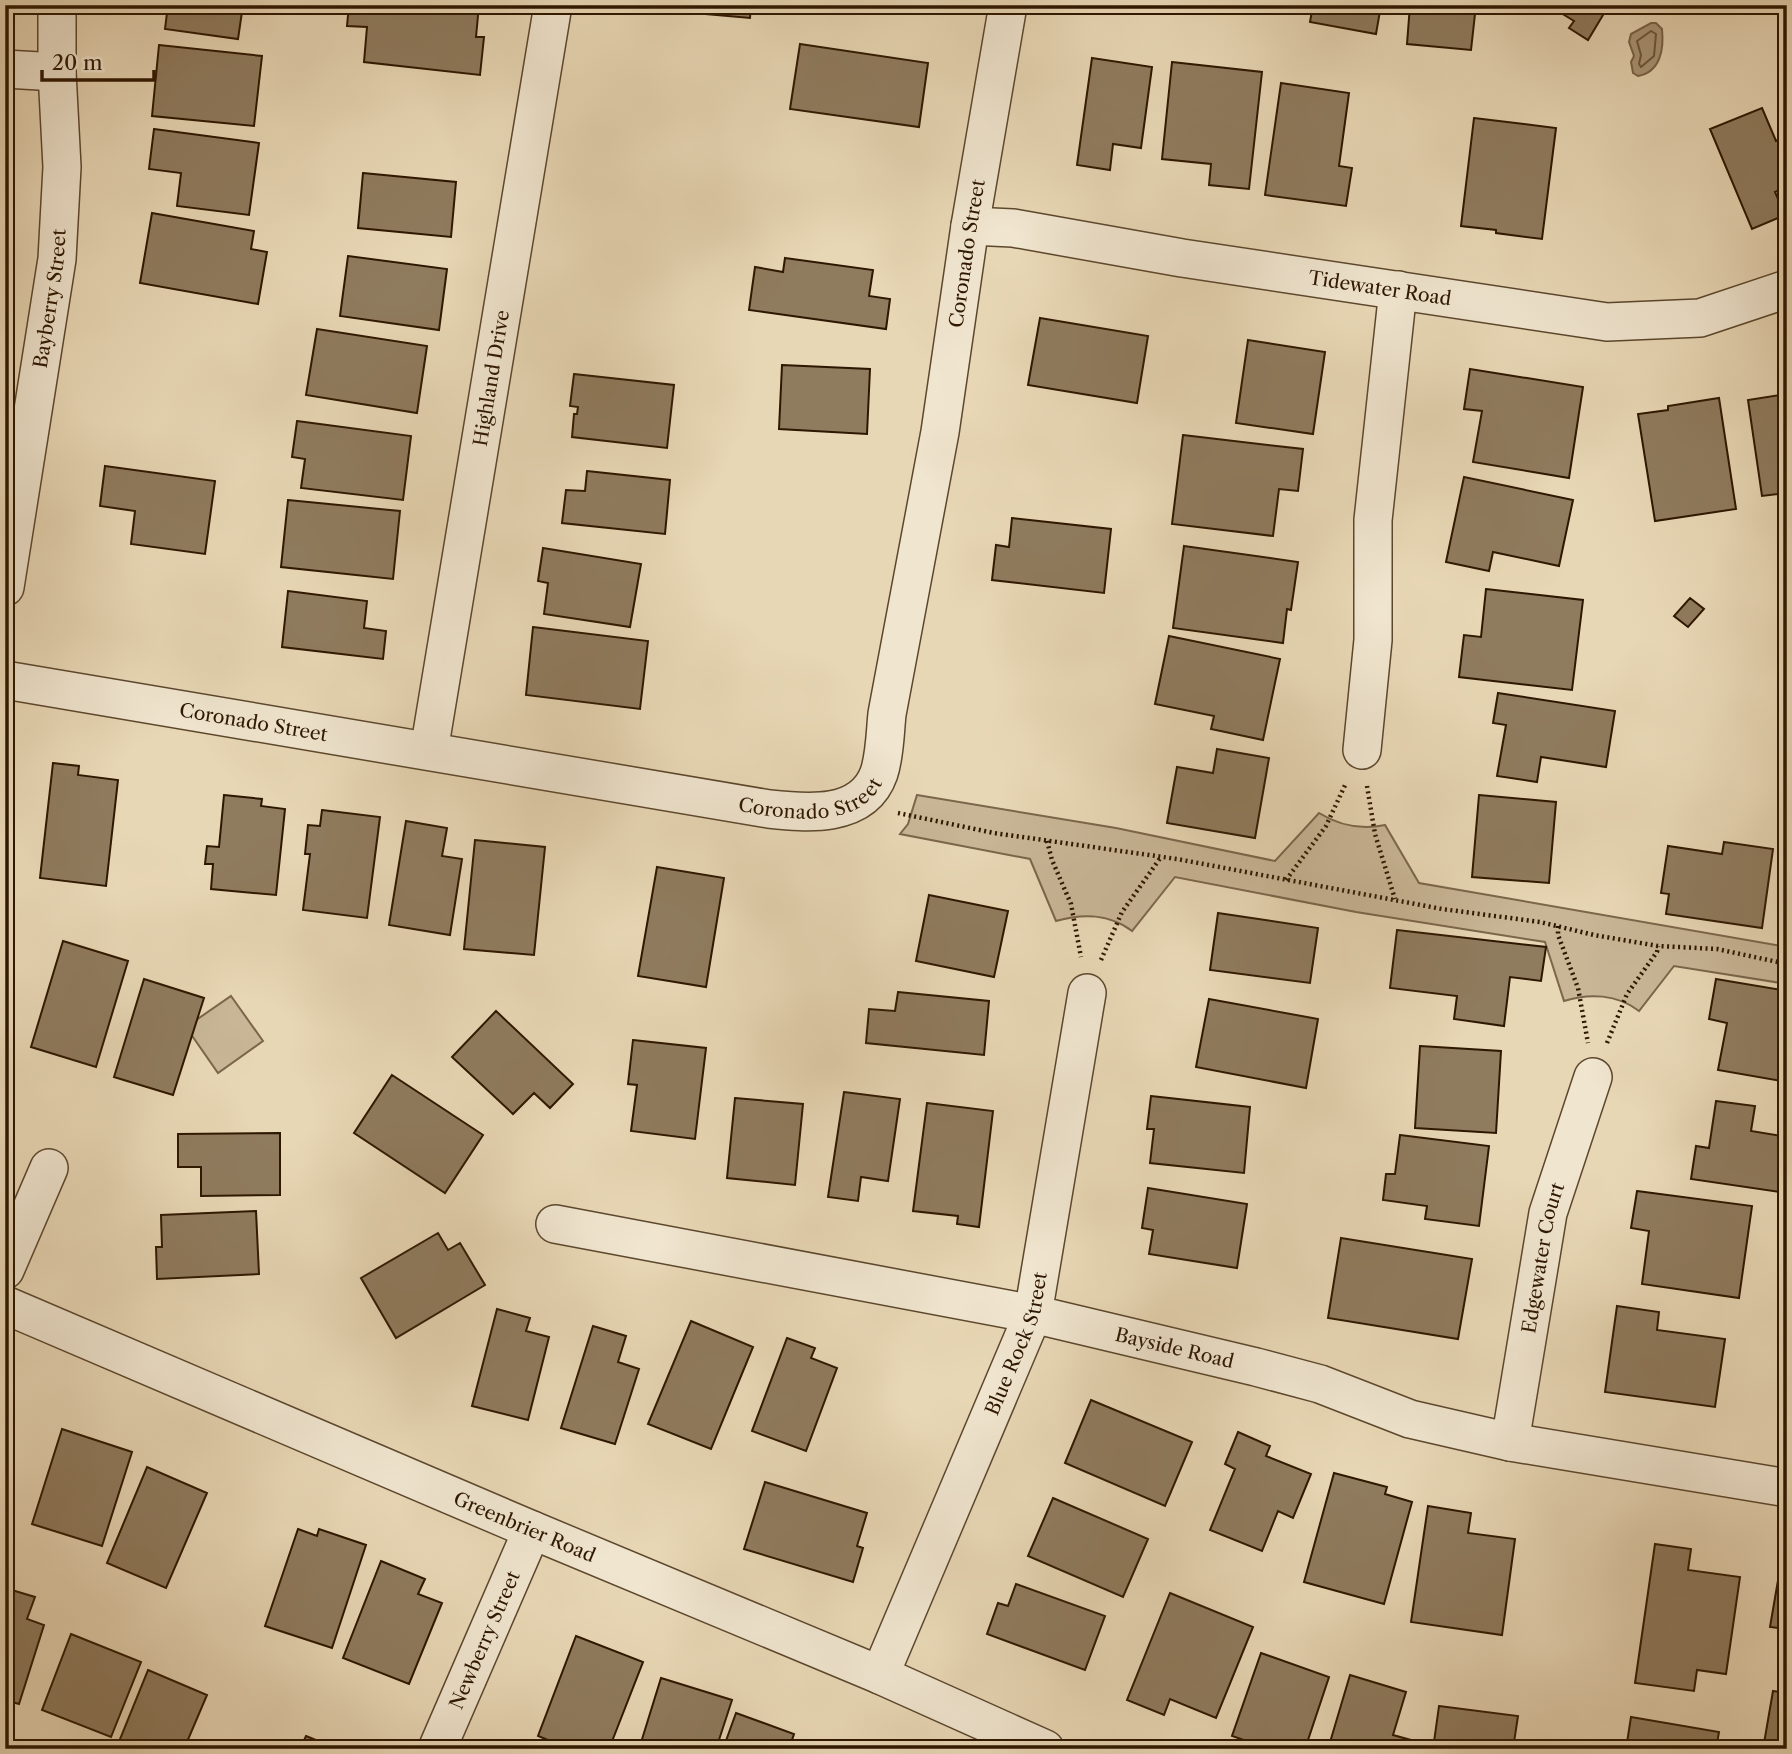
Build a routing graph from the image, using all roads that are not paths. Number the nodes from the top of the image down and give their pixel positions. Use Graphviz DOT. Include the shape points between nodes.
graph roads {
  1 [pos="57,5"];
  2 [pos="553,5"];
  3 [pos="1008,5"];
  4 [pos="5,69"];
  5 [pos="57,72"];
  6 [pos="970,226"];
  7 [pos="1787,289"];
  8 [pos="1398,290"];
  9 [pos="5,587"];
  10 [pos="5,680"];
  11 [pos="1362,750"];
  12 [pos="429,751"];
  13 [pos="1087,993"];
  14 [pos="1593,1077"];
  15 [pos="49,1168"];
  16 [pos="555,1224"];
  17 [pos="5,1270"];
  18 [pos="5,1305"];
  19 [pos="1033,1314"];
  20 [pos="1510,1443"];
  21 [pos="1787,1488"];
  22 [pos="532,1530"];
  23 [pos="880,1675"];
  24 [pos="437,1749"];
  25 [pos="1045,1749"];
  1 -- 5 [label="street, Bayberry Street"];
  2 -- 12 [label="street, Highland Drive"];
  3 -- 6 [label="street, Coronado Street"];
  4 -- 5 [label="street"];
  5 -- 9 [label="street, Bayberry Street" via="62,167 57,259"];
  6 -- 8 [label="street, Tidewater Road" via="1013,228"];
  6 -- 12 [label="street, Coronado Street" via="940,432 879,774 872,786 853,803 812,813"];
  7 -- 8 [label="street, Tidewater Road" via="1700,318 1607,322"];
  8 -- 11 [label="street" via="1373,520 1373,640"];
  10 -- 12 [label="street, Coronado Street"];
  13 -- 19 [label="street, Blue Rock Street"];
  14 -- 20 [label="street, Edgewater Court" via="1548,1213"];
  15 -- 17 [label="street"];
  16 -- 19 [label="street, Bayside Road"];
  18 -- 22 [label="street, Greenbrier Road"];
  19 -- 20 [label="street, Bayside Road" via="1320,1384 1410,1419"];
  19 -- 23 [label="street, Blue Rock Street"];
  20 -- 21 [label="street, Bayside Road"];
  22 -- 23 [label="street, Greenbrier Road"];
  22 -- 24 [label="street, Newberry Street"];
  23 -- 25 [label="street, Greenbrier Road"];
}
